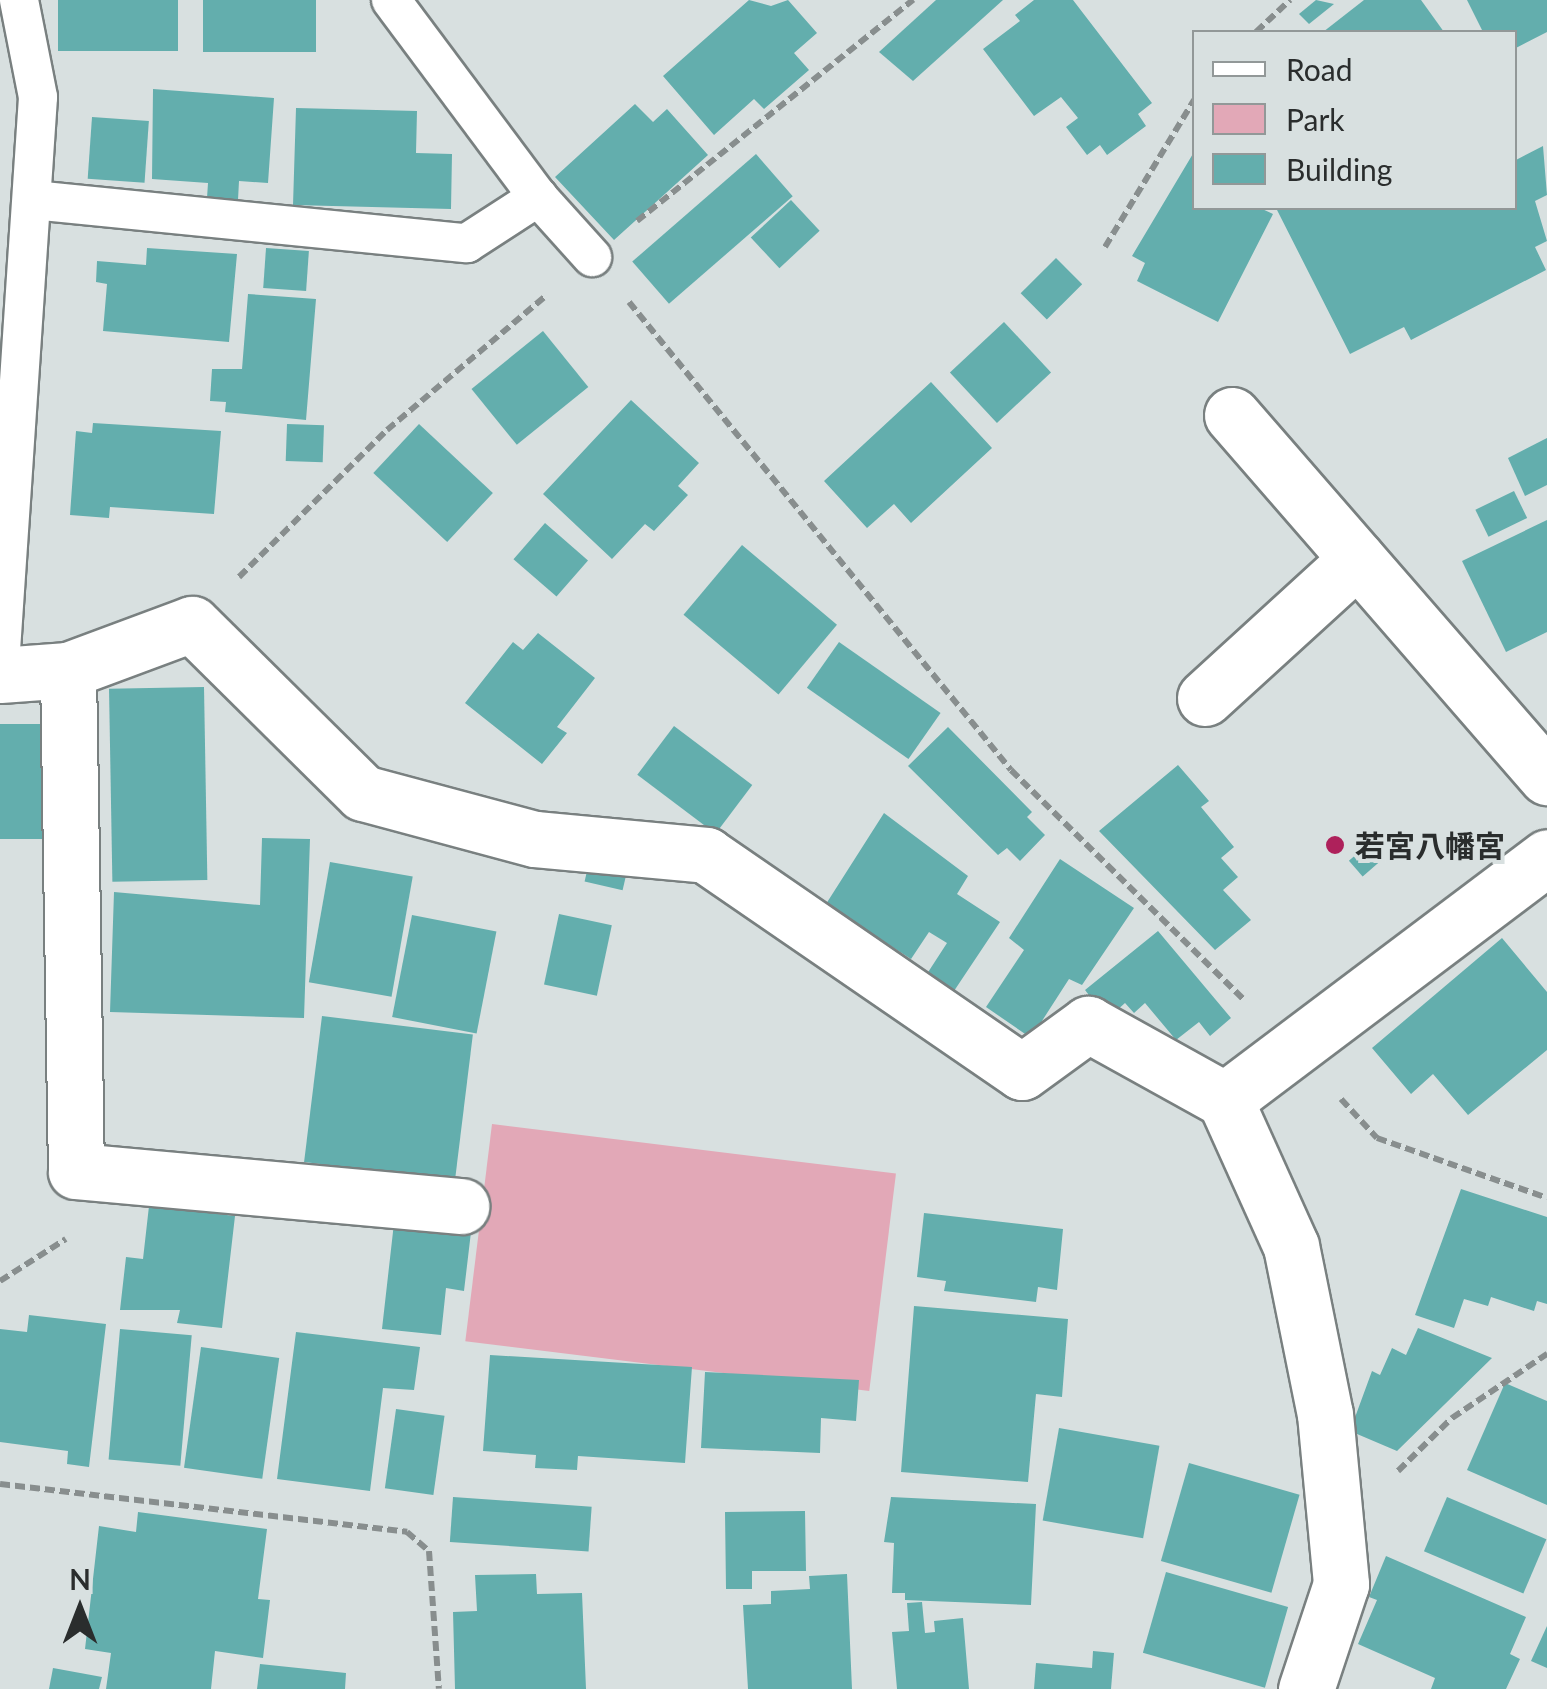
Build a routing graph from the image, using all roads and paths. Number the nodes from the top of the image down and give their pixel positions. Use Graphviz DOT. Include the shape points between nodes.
graph roads {
  1 [pos="19,0"];
  2 [pos="391,0"];
  3 [pos="913,0"];
  4 [pos="1290,0"];
  5 [pos="1258,30"];
  6 [pos="1192,103"];
  7 [pos="538,197"];
  8 [pos="33,200"];
  9 [pos="1105,247"];
  10 [pos="592,257"];
  11 [pos="1232,415"];
  12 [pos="1357,559"];
  13 [pos="192,624"];
  14 [pos="0,665"];
  15 [pos="68,670"];
  16 [pos="0,674"];
  17 [pos="1206,698"];
  18 [pos="1547,778"];
  19 [pos="1547,858"];
  20 [pos="1294,1049"];
  21 [pos="1226,1100"];
  22 [pos="1547,1198"];
  23 [pos="461,1206"];
  24 [pos="1547,1354"];
  25 [pos="0,1484"];
  26 [pos="1336,1532"];
  27 [pos="439,1689"];
  28 [pos="1306,1689"];
  1 -- 8 [label="lane" via="38,96"];
  2 -- 7 [label="lane"];
  3 -- 10 [label="path"];
  4 -- 5 [label="path"];
  6 -- 9 [label="path"];
  7 -- 8 [label="lane" via="468,243"];
  7 -- 10 [label="lane"];
  8 -- 14 [label="lane"];
  10 -- 13 [label="path" via="387,430"];
  10 -- 20 [label="path" via="1012,770"];
  11 -- 12 [label="street"];
  12 -- 17 [label="street"];
  12 -- 18 [label="street"];
  13 -- 15 [label="street"];
  13 -- 21 [label="street" via="363,793 535,839 706,856 1022,1072 1088,1024"];
  15 -- 16 [label="street"];
  15 -- 23 [label="street" via="76,1171"];
  19 -- 20 [label="street"];
  20 -- 21 [label="street"];
  20 -- 22 [label="path" via="1377,1138"];
  21 -- 26 [label="street" via="1291,1246 1324,1414"];
  24 -- 26 [label="path" via="1452,1418"];
  25 -- 27 [label="path" via="407,1532 430,1551"];
  26 -- 28 [label="street" via="1341,1584"];
}
